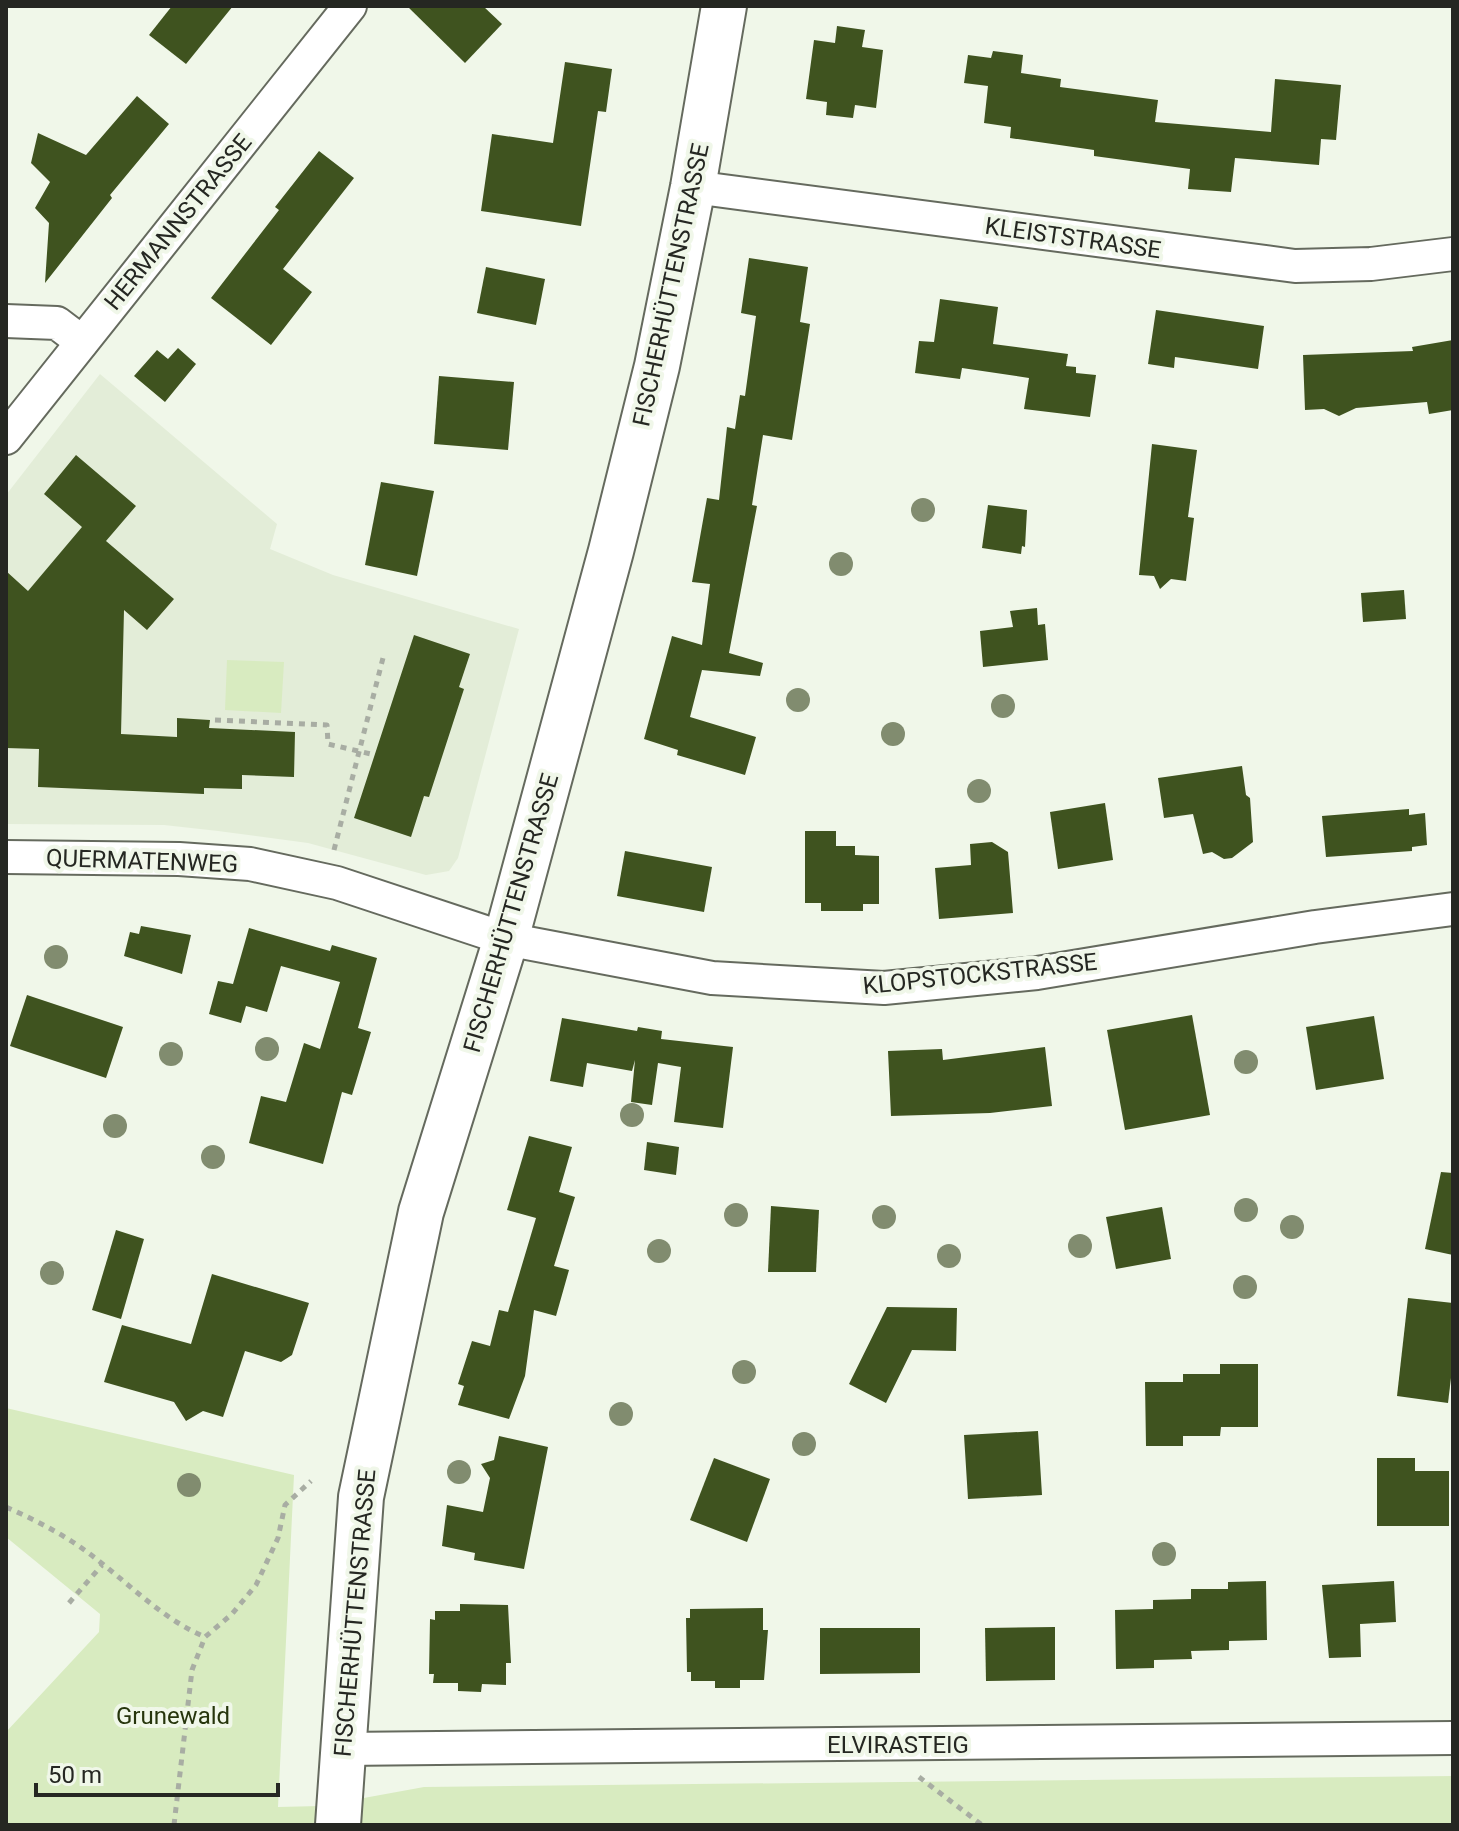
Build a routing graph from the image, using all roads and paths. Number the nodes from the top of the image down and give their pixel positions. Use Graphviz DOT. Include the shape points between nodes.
graph roads {
  1 [pos="350,6"];
  2 [pos="724,6"];
  3 [pos="693,187"];
  4 [pos="1453,254"];
  5 [pos="6,321"];
  6 [pos="82,342"];
  7 [pos="6,438"];
  8 [pos="383,658"];
  9 [pos="215,720"];
  10 [pos="356,750"];
  11 [pos="375,755"];
  12 [pos="332,855"];
  13 [pos="6,857"];
  14 [pos="1453,909"];
  15 [pos="506,939"];
  16 [pos="311,1481"];
  17 [pos="6,1507"];
  18 [pos="102,1565"];
  19 [pos="69,1603"];
  20 [pos="205,1637"];
  21 [pos="1453,1738"];
  22 [pos="342,1749"];
  23 [pos="917,1775"];
  24 [pos="174,1825"];
  25 [pos="338,1825"];
  26 [pos="982,1825"];
  1 -- 6 [label="street, HERMANNSTRASSE"];
  2 -- 3 [label="street, FISCHERHÜTTENSTRASSE"];
  3 -- 4 [label="street, KLEISTSTRASSE" via="1295,266"];
  3 -- 15 [label="street, FISCHERHÜTTENSTRASSE" via="653,382"];
  5 -- 6 [label="street" via="57,323"];
  6 -- 7 [label="street, HERMANNSTRASSE"];
  8 -- 10 [label="path"];
  9 -- 10 [label="path" via="327,725 328,744"];
  10 -- 11 [label="path"];
  10 -- 12 [label="path"];
  13 -- 15 [label="street, QUERMATENWEG" via="250,864 337,883"];
  14 -- 15 [label="street, KLOPSTOCKSTRASSE" via="1037,973 884,988 712,978"];
  15 -- 22 [label="street, FISCHERHÜTTENSTRASSE" via="421,1212 361,1497"];
  16 -- 20 [label="path" via="285,1505 278,1538 256,1585"];
  17 -- 18 [label="path" via="39,1522"];
  18 -- 19 [label="path"];
  18 -- 20 [label="path" via="182,1628"];
  20 -- 24 [label="path" via="192,1670"];
  21 -- 22 [label="street, ELVIRASTEIG"];
  22 -- 25 [label="street, FISCHERHÜTTENSTRASSE"];
  23 -- 26 [label="path"];
}
